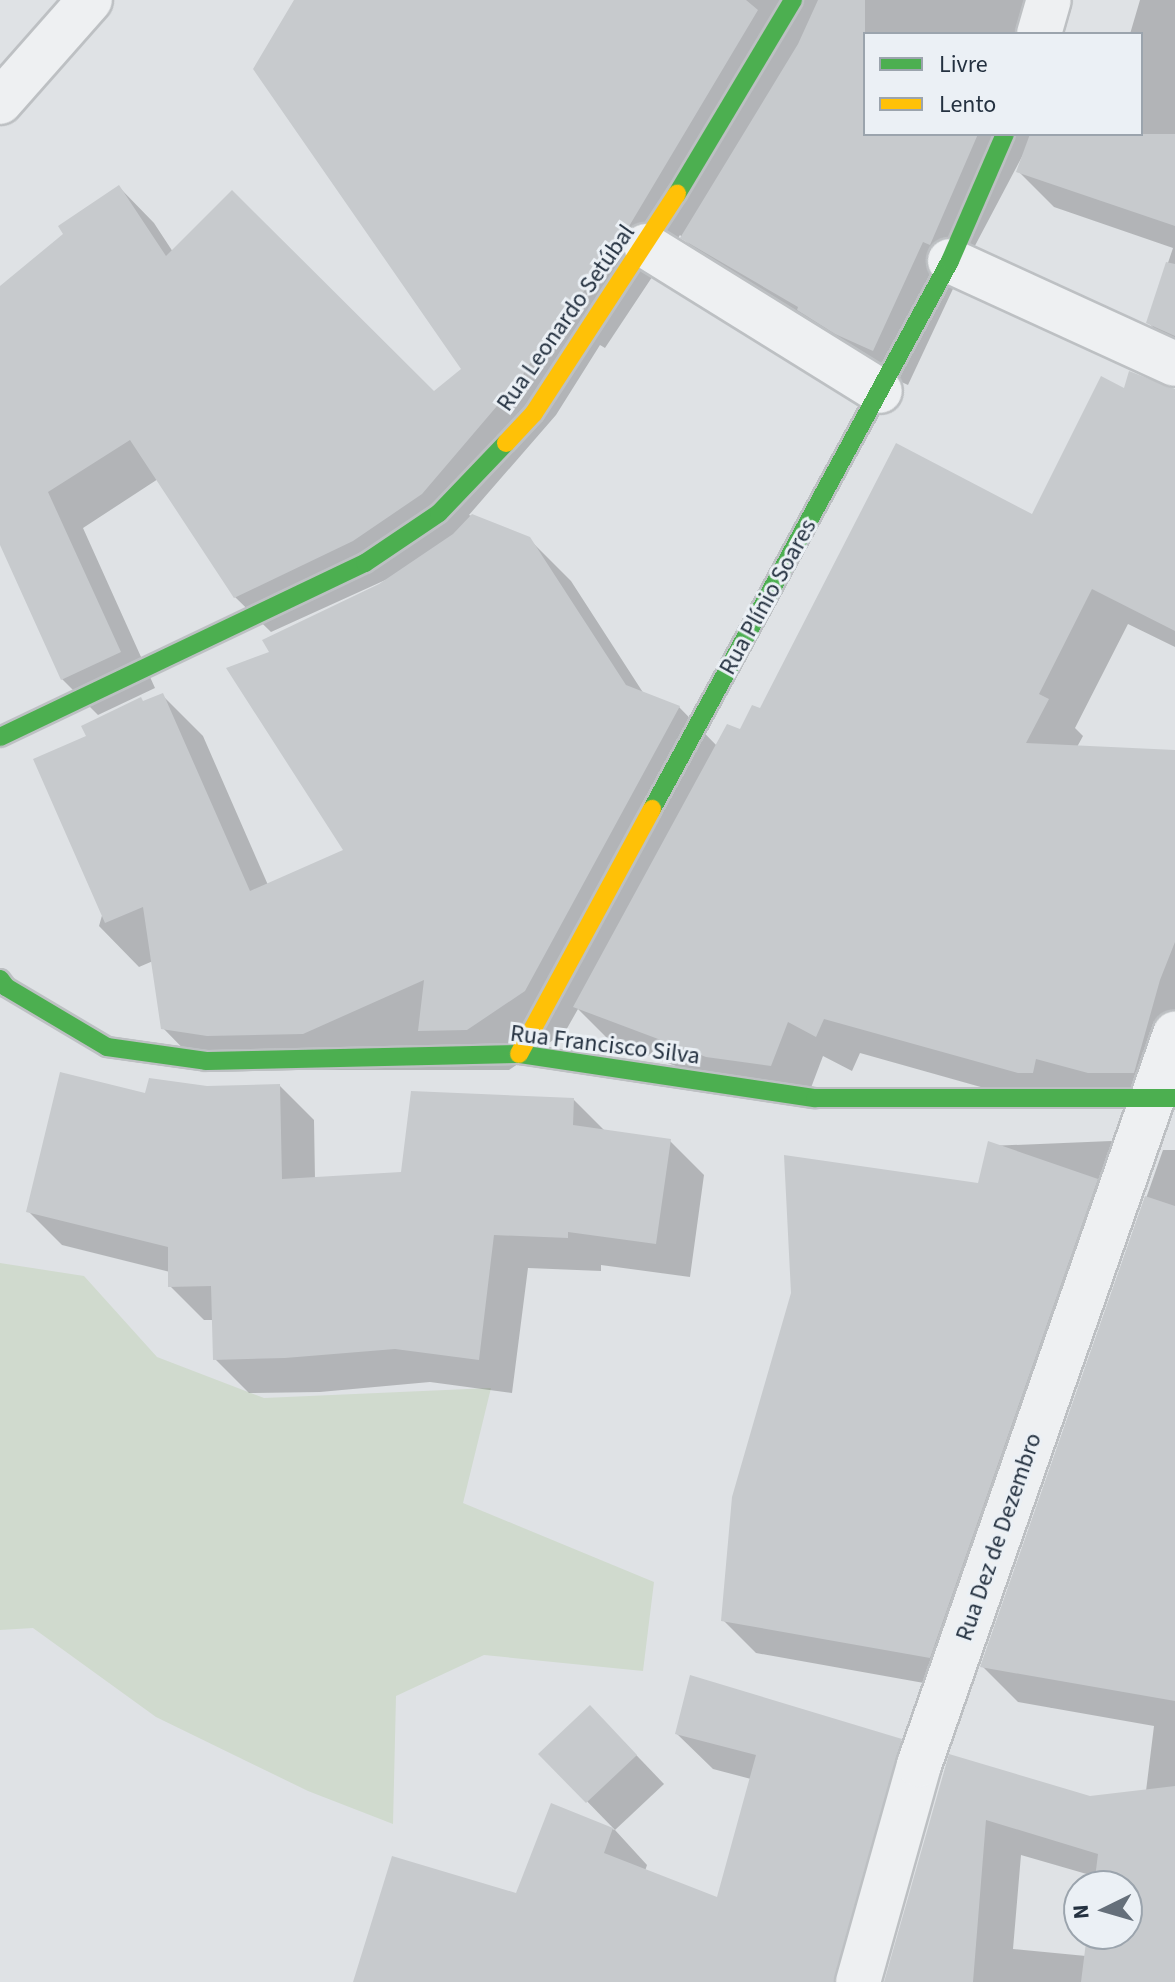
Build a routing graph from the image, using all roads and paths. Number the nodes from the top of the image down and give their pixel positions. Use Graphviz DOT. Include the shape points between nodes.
graph roads {
  1 [pos="90,0"];
  2 [pos="793,0"];
  3 [pos="1049,0"];
  4 [pos="1040,32"];
  5 [pos="0,102"];
  6 [pos="1004,136"];
  7 [pos="646,246"];
  8 [pos="950,261"];
  9 [pos="1175,364"];
  10 [pos="880,391"];
  11 [pos="0,737"];
  12 [pos="0,979"];
  13 [pos="1175,1034"];
  14 [pos="519,1054"];
  15 [pos="1164,1098"];
  16 [pos="858,1982"];
  1 -- 5 [label="street"];
  2 -- 7 [label="street, Rua Leonardo Setúbal"];
  3 -- 4 [label="street"];
  6 -- 8 [label="street, Rua Plínio Soares"];
  7 -- 10 [label="street"];
  7 -- 11 [label="street, Rua Leonardo Setúbal" via="534,413 439,513 365,563"];
  8 -- 9 [label="street"];
  8 -- 10 [label="street, Rua Plínio Soares"];
  10 -- 14 [label="street, Rua Plínio Soares"];
  12 -- 14 [label="street, Rua Francisco Silva" via="107,1047 206,1061"];
  13 -- 15 [label="street, Rua Dez de Dezembro"];
  14 -- 15 [label="street, Rua Francisco Silva" via="815,1098"];
  15 -- 16 [label="street, Rua Dez de Dezembro" via="919,1765"];
}
